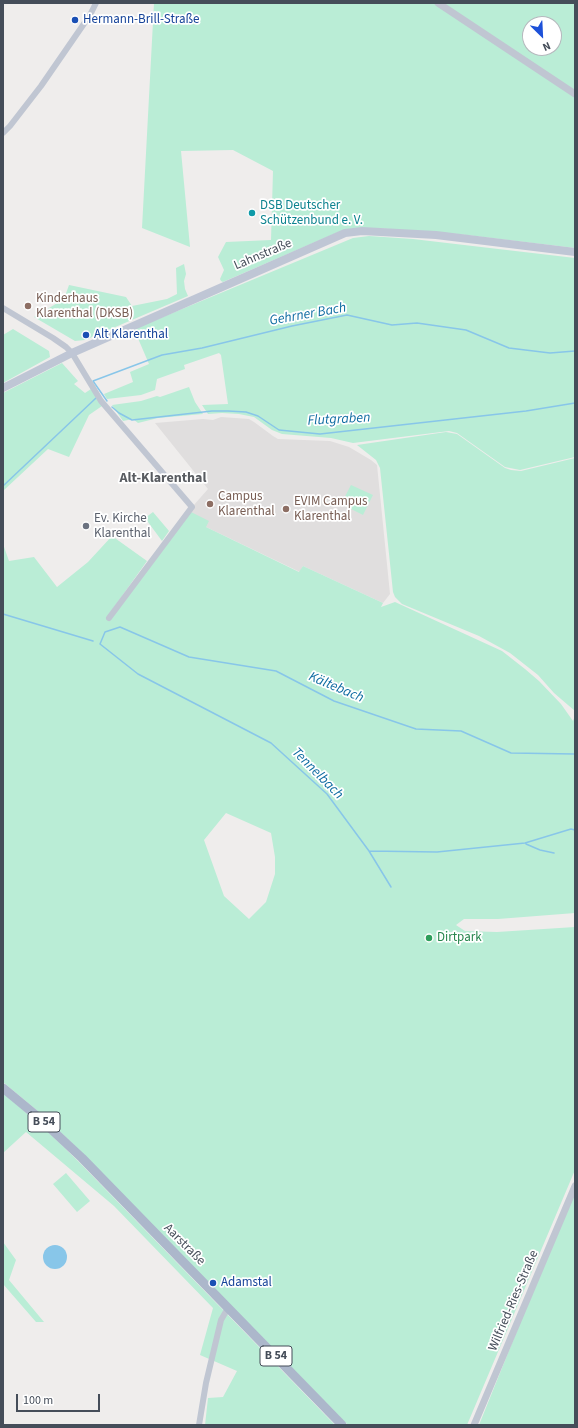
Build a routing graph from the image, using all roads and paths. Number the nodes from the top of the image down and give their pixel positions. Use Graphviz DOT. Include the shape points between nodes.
graph roads {
  1 [pos="96,3"];
  2 [pos="438,3"];
  3 [pos="575,94"];
  4 [pos="3,133"];
  5 [pos="575,252"];
  6 [pos="3,308"];
  7 [pos="72,353"];
  8 [pos="3,388"];
  9 [pos="109,618"];
  10 [pos="3,1088"];
  11 [pos="575,1186"];
  12 [pos="228,1308"];
  13 [pos="200,1425"];
  14 [pos="342,1425"];
  15 [pos="474,1425"];
  1 -- 4 [label="street" via="41,86"];
  2 -- 3 [label="street"];
  5 -- 7 [label="main road, Lahnstraße" via="436,235 351,232"];
  6 -- 7 [label="street" via="53,338"];
  7 -- 8 [label="main road, Lahnstraße"];
  7 -- 9 [label="street" via="101,401 192,507"];
  10 -- 12 [label="main road, Aarstraße / B 54" via="68,1144"];
  11 -- 15 [label="street, Wilfried-Ries-Straße"];
  12 -- 13 [label="street" via="221,1320 206,1383"];
  12 -- 14 [label="main road, Aarstraße / B 54"];
}
